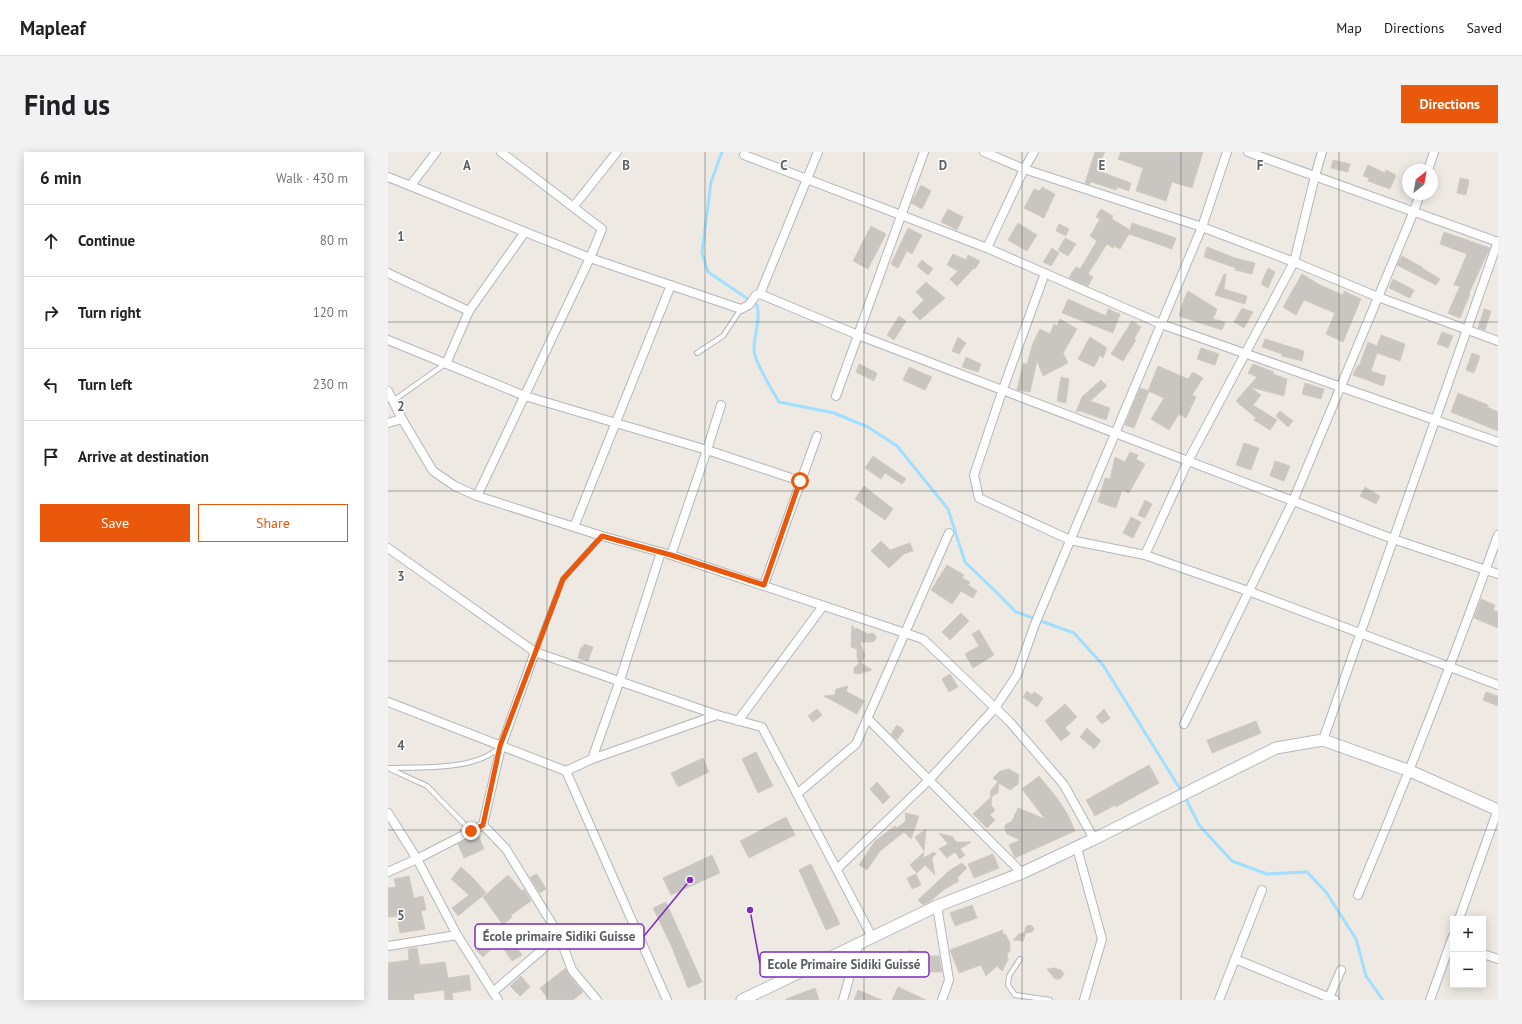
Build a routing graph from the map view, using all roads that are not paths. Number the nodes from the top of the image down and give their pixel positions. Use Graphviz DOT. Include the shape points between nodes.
graph roads {
  1 [pos="436,152"];
  2 [pos="501,152"];
  3 [pos="617,152"];
  4 [pos="818,152"];
  5 [pos="924,152"];
  6 [pos="984,152"];
  7 [pos="1034,152"];
  8 [pos="1227,152"];
  9 [pos="1248,152"];
  10 [pos="1322,152"];
  11 [pos="1434,152"];
  12 [pos="744,155"];
  13 [pos="1430,164"];
  14 [pos="1024,169"];
  15 [pos="1315,176"];
  16 [pos="388,177"];
  17 [pos="807,179"];
  18 [pos="411,185"];
  19 [pos="1418,200"];
  20 [pos="574,206"];
  21 [pos="1414,211"];
  22 [pos="901,215"];
  23 [pos="1202,227"];
  24 [pos="525,232"];
  25 [pos="1498,241"];
  26 [pos="987,248"];
  27 [pos="590,258"];
  28 [pos="1294,262"];
  29 [pos="1045,273"];
  30 [pos="388,274"];
  31 [pos="671,285"];
  32 [pos="758,294"];
  33 [pos="1378,297"];
  34 [pos="745,307"];
  35 [pos="469,311"];
  36 [pos="1161,324"];
  37 [pos="1468,330"];
  38 [pos="858,335"];
  39 [pos="388,340"];
  40 [pos="1498,341"];
  41 [pos="697,353"];
  42 [pos="1246,353"];
  43 [pos="446,364"];
  44 [pos="1341,388"];
  45 [pos="1003,389"];
  46 [pos="388,391"];
  47 [pos="525,396"];
  48 [pos="836,396"];
  49 [pos="394,401"];
  50 [pos="721,405"];
  51 [pos="402,419"];
  52 [pos="1437,420"];
  53 [pos="388,423"];
  54 [pos="615,423"];
  55 [pos="1115,433"];
  56 [pos="817,436"];
  57 [pos="1498,442"];
  58 [pos="707,450"];
  59 [pos="1188,460"];
  60 [pos="800,481"];
  61 [pos="477,496"];
  62 [pos="1293,501"];
  63 [pos="574,527"];
  64 [pos="949,533"];
  65 [pos="1498,535"];
  66 [pos="602,536"];
  67 [pos="1393,538"];
  68 [pos="1070,540"];
  69 [pos="388,548"];
  70 [pos="661,552"];
  71 [pos="671,555"];
  72 [pos="1145,556"];
  73 [pos="1486,569"];
  74 [pos="1498,574"];
  75 [pos="764,585"];
  76 [pos="1248,591"];
  77 [pos="823,606"];
  78 [pos="905,634"];
  79 [pos="1360,634"];
  80 [pos="535,652"];
  81 [pos="1449,668"];
  82 [pos="620,680"];
  83 [pos="1498,685"];
  84 [pos="388,702"];
  85 [pos="995,708"];
  86 [pos="717,715"];
  87 [pos="868,718"];
  88 [pos="738,720"];
  89 [pos="1184,724"];
  90 [pos="1324,740"];
  91 [pos="500,746"];
  92 [pos="592,759"];
  93 [pos="388,768"];
  94 [pos="566,771"];
  95 [pos="1410,771"];
  96 [pos="929,780"];
  97 [pos="797,794"];
  98 [pos="1498,809"];
  99 [pos="388,813"];
  100 [pos="483,825"];
  101 [pos="471,831"];
  102 [pos="1094,840"];
  103 [pos="1077,848"];
  104 [pos="417,859"];
  105 [pos="837,869"];
  106 [pos="388,872"];
  107 [pos="1022,873"];
  108 [pos="1262,890"];
  109 [pos="1358,895"];
  110 [pos="937,906"];
  111 [pos="1460,916"];
  112 [pos="457,935"];
  113 [pos="559,935"];
  114 [pos="872,937"];
  115 [pos="859,943"];
  116 [pos="388,946"];
  117 [pos="1450,946"];
  118 [pos="1486,955"];
  119 [pos="1020,959"];
  120 [pos="1235,959"];
  121 [pos="1498,959"];
  122 [pos="1341,970"];
  123 [pos="494,992"];
  124 [pos="1331,999"];
  125 [pos="498,1000"];
  126 [pos="597,1000"];
  127 [pos="667,1000"];
  128 [pos="742,1000"];
  129 [pos="844,1000"];
  130 [pos="942,1000"];
  131 [pos="1050,1000"];
  132 [pos="1084,1000"];
  133 [pos="1219,1000"];
  134 [pos="1430,1000"];
  1 -- 18 [label="street"];
  2 -- 20 [label="street"];
  3 -- 20 [label="street"];
  4 -- 17 [label="street"];
  5 -- 22 [label="street"];
  6 -- 14 [label="street"];
  7 -- 14 [label="street"];
  8 -- 23 [label="street"];
  9 -- 15 [label="street"];
  10 -- 15 [label="street"];
  11 -- 13 [label="street"];
  12 -- 17 [label="street"];
  14 -- 23 [label="street"];
  14 -- 26 [label="street"];
  15 -- 21 [label="street"];
  15 -- 28 [label="street"];
  16 -- 18 [label="street"];
  17 -- 22 [label="street"];
  17 -- 32 [label="street"];
  18 -- 24 [label="street"];
  19 -- 21 [label="street"];
  20 -- 27 [label="street" via="602,229"];
  21 -- 25 [label="street"];
  21 -- 33 [label="street"];
  22 -- 26 [label="street"];
  22 -- 38 [label="street"];
  23 -- 28 [label="street"];
  23 -- 36 [label="street"];
  24 -- 27 [label="street"];
  24 -- 35 [label="street"];
  25 -- 37 [label="street"];
  26 -- 29 [label="street"];
  27 -- 31 [label="street"];
  27 -- 47 [label="street"];
  28 -- 33 [label="street"];
  28 -- 42 [label="street"];
  29 -- 36 [label="street"];
  29 -- 45 [label="street"];
  30 -- 35 [label="street"];
  31 -- 34 [label="street"];
  31 -- 54 [label="street"];
  32 -- 34 [label="street"];
  32 -- 38 [label="street"];
  33 -- 37 [label="street"];
  33 -- 44 [label="street"];
  34 -- 41 [label="lane" via="723,336"];
  35 -- 43 [label="street"];
  36 -- 42 [label="street"];
  36 -- 55 [label="street"];
  37 -- 40 [label="street"];
  37 -- 52 [label="street"];
  38 -- 45 [label="street"];
  38 -- 48 [label="street"];
  39 -- 43 [label="street"];
  42 -- 44 [label="street"];
  42 -- 59 [label="street"];
  43 -- 47 [label="street"];
  43 -- 49 [label="lane"];
  44 -- 52 [label="street"];
  44 -- 62 [label="street"];
  45 -- 55 [label="street"];
  45 -- 68 [label="street" via="974,475 979,498"];
  46 -- 49 [label="street"];
  47 -- 54 [label="street"];
  47 -- 61 [label="street"];
  49 -- 51 [label="street"];
  50 -- 58 [label="street"];
  51 -- 53 [label="street"];
  51 -- 61 [label="street" via="433,471"];
  52 -- 57 [label="street"];
  52 -- 67 [label="street"];
  54 -- 58 [label="street"];
  54 -- 63 [label="street"];
  55 -- 59 [label="street"];
  55 -- 68 [label="street"];
  56 -- 60 [label="street"];
  58 -- 60 [label="street"];
  58 -- 71 [label="street"];
  59 -- 62 [label="street"];
  59 -- 72 [label="street"];
  60 -- 75 [label="street"];
  61 -- 63 [label="street"];
  62 -- 67 [label="street"];
  62 -- 76 [label="street"];
  63 -- 66 [label="street"];
  64 -- 78 [label="street"];
  65 -- 73 [label="street"];
  66 -- 70 [label="street"];
  66 -- 80 [label="lane" via="563,579"];
  67 -- 73 [label="street"];
  67 -- 79 [label="street"];
  68 -- 72 [label="street"];
  68 -- 85 [label="street" via="1036,620 1017,675"];
  69 -- 80 [label="street"];
  70 -- 71 [label="street"];
  70 -- 82 [label="street"];
  71 -- 75 [label="street"];
  72 -- 76 [label="street"];
  73 -- 74 [label="street"];
  73 -- 81 [label="street"];
  75 -- 77 [label="street"];
  76 -- 79 [label="street"];
  76 -- 89 [label="street"];
  77 -- 78 [label="street"];
  77 -- 88 [label="street"];
  78 -- 85 [label="street" via="923,639"];
  78 -- 87 [label="street"];
  79 -- 81 [label="street"];
  79 -- 90 [label="street"];
  80 -- 82 [label="street"];
  80 -- 91 [label="street"];
  81 -- 83 [label="street"];
  81 -- 95 [label="street"];
  82 -- 86 [label="street"];
  82 -- 92 [label="street"];
  84 -- 91 [label="street"];
  85 -- 96 [label="street"];
  85 -- 102 [label="street" via="1064,785"];
  86 -- 88 [label="street"];
  86 -- 92 [label="street"];
  87 -- 96 [label="street"];
  87 -- 97 [label="street" via="856,744"];
  88 -- 97 [label="street" via="762,727"];
  90 -- 95 [label="street"];
  90 -- 102 [label="street" via="1276,748"];
  91 -- 93 [label="lane" via="491,756 451,767"];
  91 -- 94 [label="street"];
  91 -- 100 [label="street"];
  92 -- 94 [label="street"];
  93 -- 101 [label="lane" via="427,786"];
  94 -- 127 [label="street"];
  95 -- 98 [label="street"];
  95 -- 109 [label="street"];
  96 -- 105 [label="street"];
  96 -- 107 [label="street"];
  97 -- 105 [label="street"];
  98 -- 111 [label="street"];
  99 -- 104 [label="street"];
  100 -- 101 [label="street"];
  100 -- 113 [label="street" via="506,849"];
  101 -- 104 [label="street"];
  102 -- 103 [label="street"];
  103 -- 107 [label="street"];
  103 -- 132 [label="street" via="1102,939"];
  104 -- 106 [label="street"];
  104 -- 112 [label="street"];
  105 -- 114 [label="street"];
  107 -- 110 [label="street"];
  108 -- 120 [label="street"];
  110 -- 114 [label="street"];
  110 -- 130 [label="street" via="949,980"];
  112 -- 116 [label="street"];
  112 -- 123 [label="street"];
  113 -- 123 [label="street"];
  113 -- 126 [label="street" via="572,970"];
  114 -- 115 [label="street"];
  115 -- 128 [label="street"];
  115 -- 129 [label="street"];
  117 -- 134 [label="street"];
  118 -- 121 [label="street"];
  119 -- 131 [label="lane" via="1009,976 1008,985 1015,995"];
  120 -- 124 [label="street"];
  120 -- 133 [label="street"];
  122 -- 124 [label="street"];
  123 -- 125 [label="street"];
}
